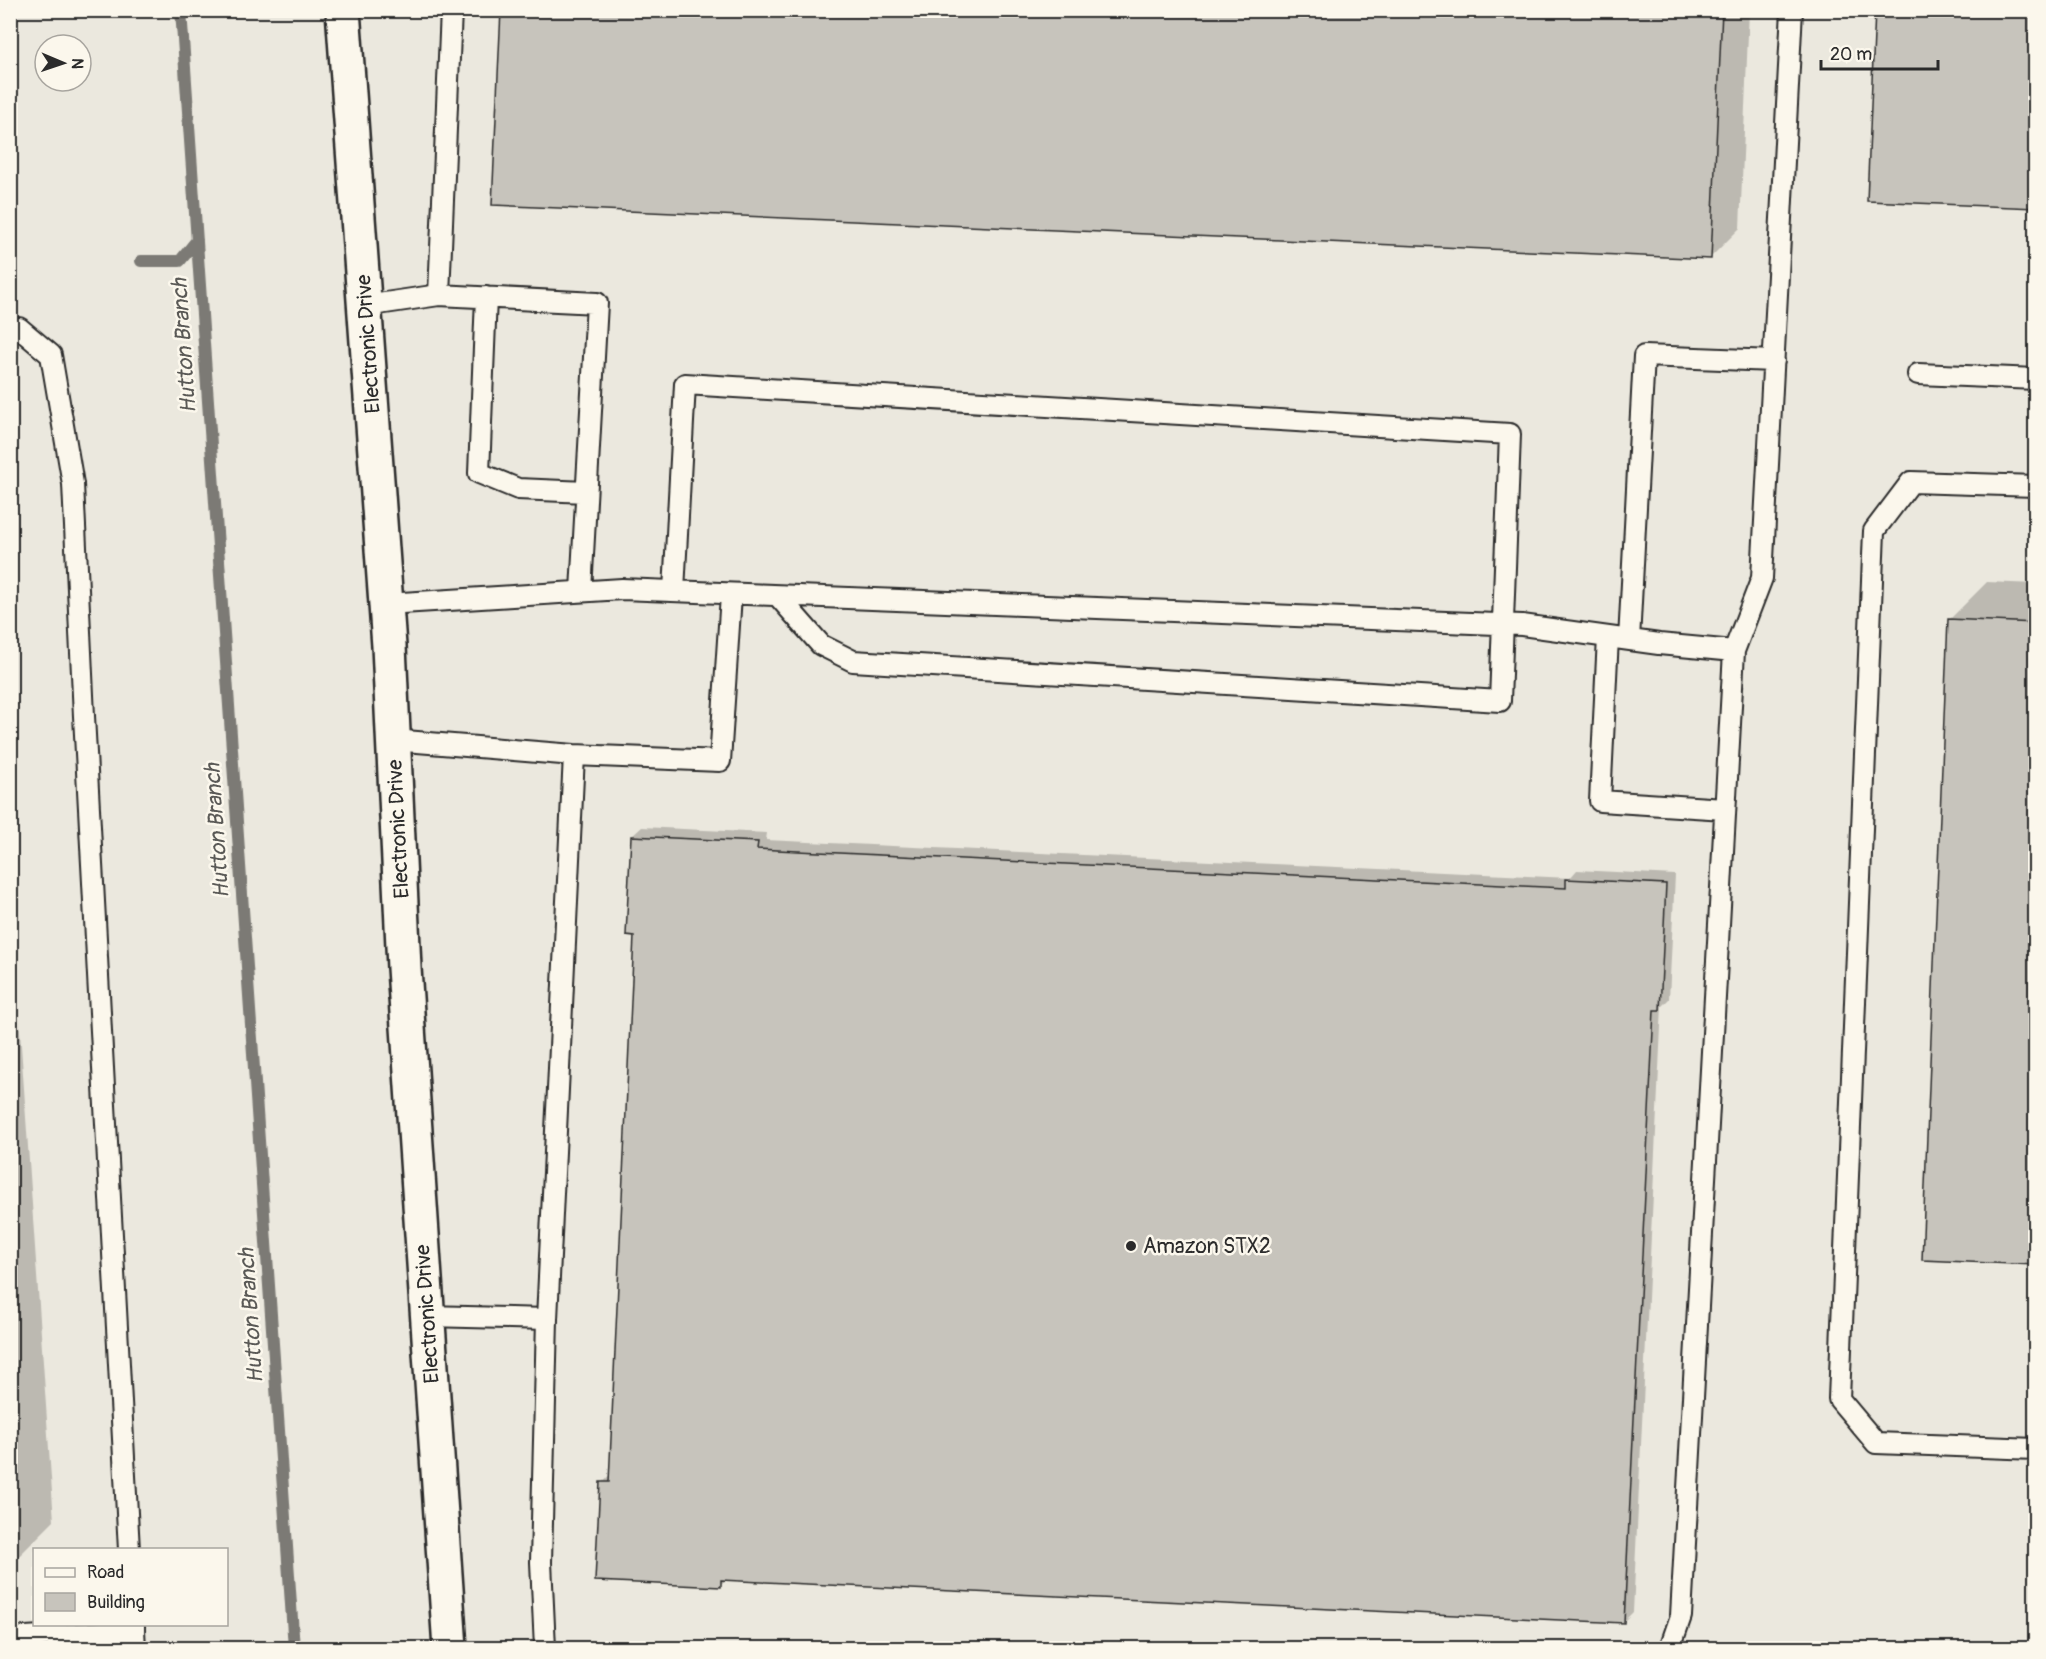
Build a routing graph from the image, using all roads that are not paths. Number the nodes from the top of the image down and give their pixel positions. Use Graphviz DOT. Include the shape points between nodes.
graph roads {
  1 [pos="343,10"];
  2 [pos="452,10"];
  3 [pos="1792,10"];
  4 [pos="439,295"];
  5 [pos="486,297"];
  6 [pos="365,306"];
  7 [pos="10,328"];
  8 [pos="1774,360"];
  9 [pos="1918,374"];
  10 [pos="2036,379"];
  11 [pos="2036,486"];
  12 [pos="586,492"];
  13 [pos="581,591"];
  14 [pos="674,591"];
  15 [pos="731,594"];
  16 [pos="778,596"];
  17 [pos="386,604"];
  18 [pos="1504,624"];
  19 [pos="1608,637"];
  20 [pos="1629,640"];
  21 [pos="1734,651"];
  22 [pos="393,740"];
  23 [pos="574,755"];
  24 [pos="1725,809"];
  25 [pos="427,1316"];
  26 [pos="547,1319"];
  27 [pos="2036,1449"];
  28 [pos="129,1548"];
  29 [pos="134,1634"];
  30 [pos="10,1638"];
  31 [pos="450,1648"];
  32 [pos="545,1648"];
  33 [pos="1670,1648"];
  1 -- 6 [label="street, Electronic Drive"];
  2 -- 4 [label="lane"];
  3 -- 8 [label="lane"];
  4 -- 5 [label="lane"];
  4 -- 6 [label="lane"];
  5 -- 12 [label="lane" via="479,473 518,489"];
  5 -- 12 [label="lane" via="597,303"];
  6 -- 17 [label="street, Electronic Drive"];
  7 -- 28 [label="lane" via="19,328 51,355 73,484"];
  8 -- 20 [label="lane" via="1644,356"];
  8 -- 21 [label="lane" via="1762,578"];
  9 -- 10 [label="lane"];
  11 -- 27 [label="lane" via="1911,482 1874,531 1839,1400 1876,1443"];
  12 -- 13 [label="lane"];
  13 -- 14 [label="lane"];
  13 -- 17 [label="lane"];
  14 -- 15 [label="lane"];
  14 -- 18 [label="lane" via="685,384 1510,434"];
  15 -- 16 [label="lane"];
  15 -- 23 [label="lane" via="720,761"];
  16 -- 18 [label="lane"];
  16 -- 18 [label="lane" via="821,645 853,661 1500,701"];
  17 -- 22 [label="street, Electronic Drive"];
  18 -- 19 [label="lane"];
  19 -- 20 [label="lane"];
  19 -- 24 [label="lane" via="1600,801"];
  20 -- 21 [label="lane"];
  21 -- 24 [label="lane"];
  22 -- 23 [label="lane"];
  22 -- 25 [label="street, Electronic Drive"];
  23 -- 26 [label="lane"];
  24 -- 33 [label="lane" via="1681,1616"];
  25 -- 26 [label="lane"];
  25 -- 31 [label="street, Electronic Drive"];
  26 -- 32 [label="lane" via="542,1562"];
  29 -- 30 [label="lane"];
}
